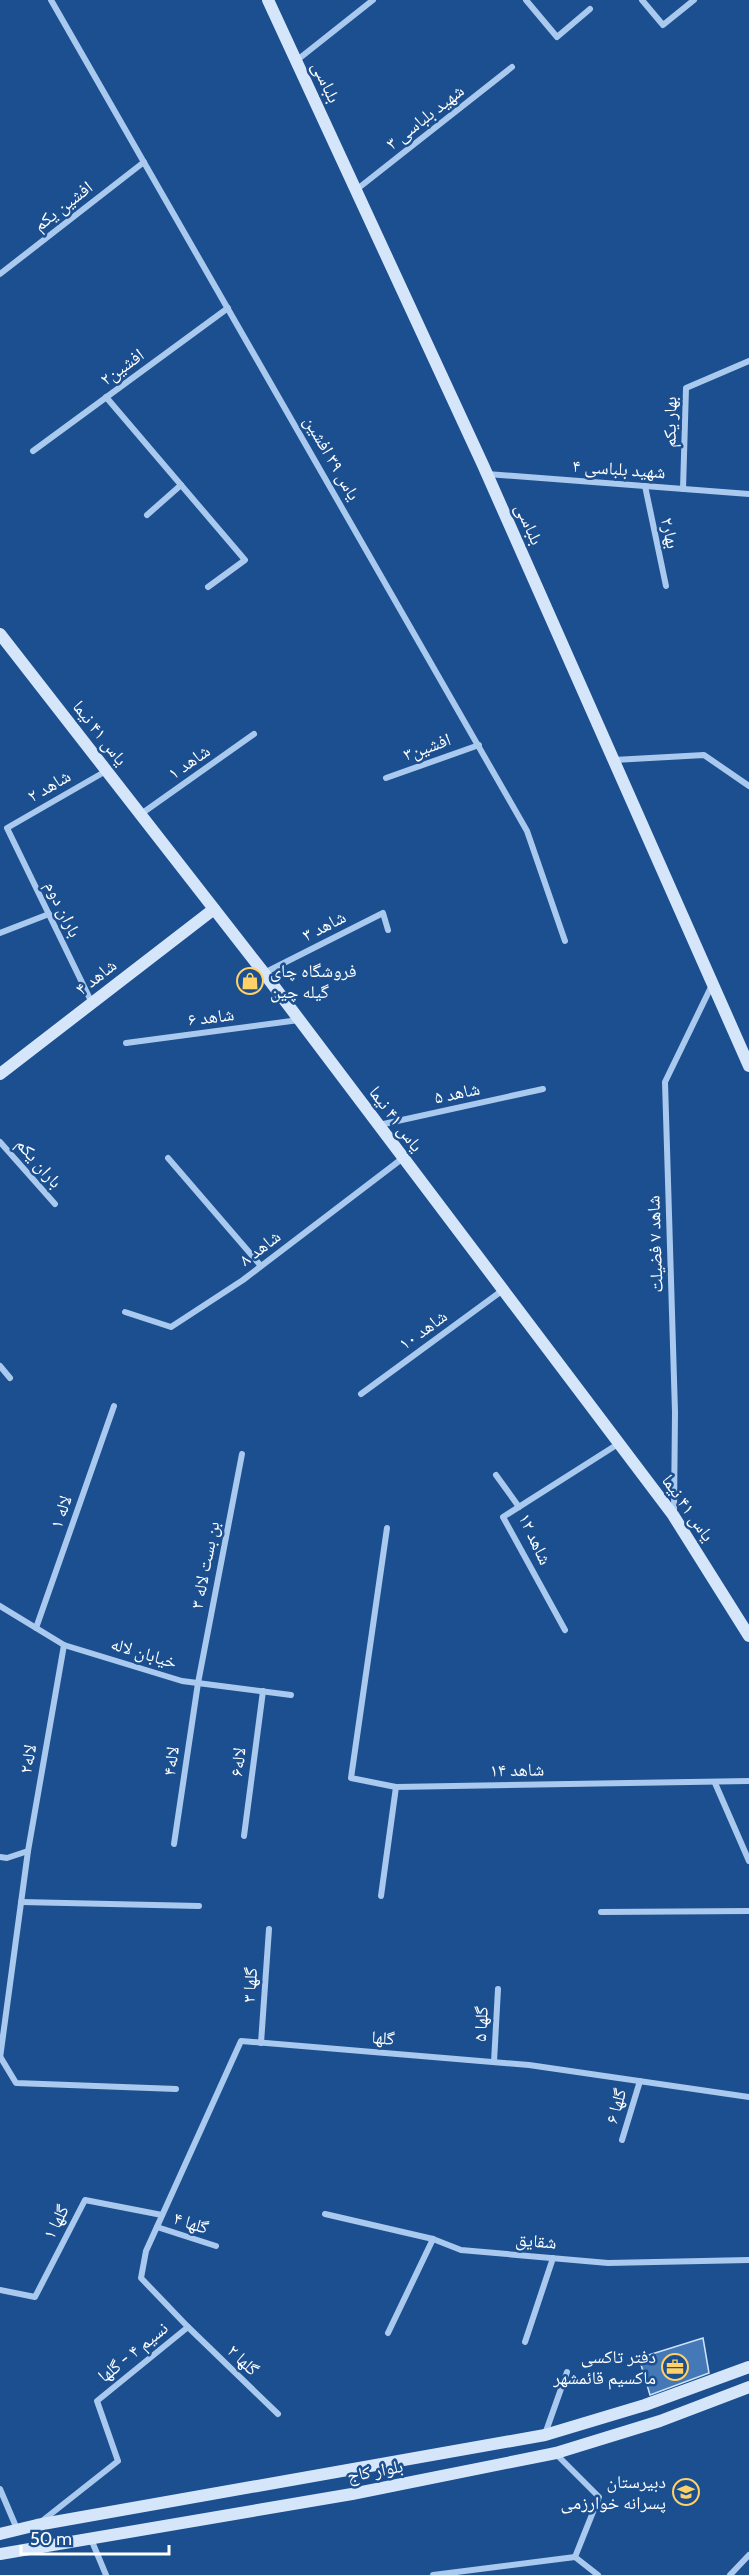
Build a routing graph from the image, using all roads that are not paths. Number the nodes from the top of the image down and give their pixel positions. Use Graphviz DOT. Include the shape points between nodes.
graph roads {
  1 [pos="51,0"];
  2 [pos="268,0"];
  3 [pos="373,0"];
  4 [pos="526,0"];
  5 [pos="642,0"];
  6 [pos="694,0"];
  7 [pos="590,9"];
  8 [pos="296,61"];
  9 [pos="512,67"];
  10 [pos="144,162"];
  11 [pos="356,190"];
  12 [pos="0,274"];
  13 [pos="228,308"];
  14 [pos="749,362"];
  15 [pos="106,397"];
  16 [pos="33,451"];
  17 [pos="487,474"];
  18 [pos="181,484"];
  19 [pos="645,486"];
  20 [pos="683,489"];
  21 [pos="749,494"];
  22 [pos="147,515"];
  23 [pos="666,586"];
  24 [pos="208,587"];
  25 [pos="0,634"];
  26 [pos="254,734"];
  27 [pos="479,745"];
  28 [pos="614,760"];
  29 [pos="106,771"];
  30 [pos="386,778"];
  31 [pos="749,786"];
  32 [pos="140,814"];
  33 [pos="7,828"];
  34 [pos="214,909"];
  35 [pos="49,914"];
  36 [pos="388,930"];
  37 [pos="0,933"];
  38 [pos="565,941"];
  39 [pos="264,973"];
  40 [pos="713,982"];
  41 [pos="92,1003"];
  42 [pos="299,1020"];
  43 [pos="126,1043"];
  44 [pos="749,1066"];
  45 [pos="0,1074"];
  46 [pos="543,1089"];
  47 [pos="378,1125"];
  48 [pos="0,1142"];
  49 [pos="168,1158"];
  50 [pos="403,1158"];
  51 [pos="55,1204"];
  52 [pos="261,1266"];
  53 [pos="503,1290"];
  54 [pos="125,1312"];
  55 [pos="0,1366"];
  56 [pos="10,1378"];
  57 [pos="361,1394"];
  58 [pos="114,1406"];
  59 [pos="618,1444"];
  60 [pos="242,1454"];
  61 [pos="496,1475"];
  62 [pos="519,1507"];
  63 [pos="674,1515"];
  64 [pos="387,1528"];
  65 [pos="0,1606"];
  66 [pos="36,1628"];
  67 [pos="565,1630"];
  68 [pos="749,1636"];
  69 [pos="64,1645"];
  70 [pos="198,1683"];
  71 [pos="263,1691"];
  72 [pos="291,1695"];
  73 [pos="749,1781"];
  74 [pos="715,1783"];
  75 [pos="396,1787"];
  76 [pos="244,1836"];
  77 [pos="174,1844"];
  78 [pos="28,1851"];
  79 [pos="0,1857"];
  80 [pos="749,1860"];
  81 [pos="381,1896"];
  82 [pos="21,1902"];
  83 [pos="198,1906"];
  84 [pos="749,1911"];
  85 [pos="601,1912"];
  86 [pos="269,1929"];
  87 [pos="498,1989"];
  88 [pos="261,2043"];
  89 [pos="0,2058"];
  90 [pos="495,2062"];
  91 [pos="640,2081"];
  92 [pos="176,2089"];
  93 [pos="749,2097"];
  94 [pos="622,2140"];
  95 [pos="326,2214"];
  96 [pos="162,2215"];
  97 [pos="157,2227"];
  98 [pos="433,2239"];
  99 [pos="216,2246"];
  100 [pos="146,2251"];
  101 [pos="553,2258"];
  102 [pos="749,2260"];
  103 [pos="0,2290"];
  104 [pos="188,2327"];
  105 [pos="388,2333"];
  106 [pos="525,2342"];
  107 [pos="749,2367"];
  108 [pos="567,2372"];
  109 [pos="749,2387"];
  110 [pos="278,2414"];
  111 [pos="545,2434"];
  112 [pos="556,2453"];
  113 [pos="0,2489"];
  114 [pos="37,2525"];
  115 [pos="17,2530"];
  116 [pos="0,2534"];
  117 [pos="92,2539"];
  118 [pos="0,2554"];
  119 [pos="749,2555"];
  120 [pos="574,2557"];
  121 [pos="106,2575"];
  122 [pos="433,2575"];
  123 [pos="598,2575"];
  124 [pos="730,2575"];
  1 -- 10 [label="street, یاس ۳۹ افشین"];
  2 -- 8 [label="street, بلباسی"];
  3 -- 8 [label="street"];
  4 -- 7 [label="street" via="556,37"];
  5 -- 6 [label="street" via="663,26"];
  8 -- 11 [label="street, بلباسی"];
  9 -- 11 [label="street, شهید بلباسی ۳"];
  10 -- 12 [label="street, افشین یکم"];
  10 -- 13 [label="street, یاس ۳۹ افشین"];
  11 -- 17 [label="street, بلباسی"];
  13 -- 15 [label="street, افشین۲"];
  13 -- 27 [label="street, یاس ۳۹ افشین"];
  14 -- 20 [label="street, بهار یکم" via="686,388"];
  15 -- 16 [label="street, افشین۲"];
  15 -- 18 [label="street"];
  17 -- 19 [label="street, شهید بلباسی ۴"];
  17 -- 28 [label="street, بلباسی"];
  18 -- 22 [label="street"];
  18 -- 24 [label="street" via="245,560"];
  19 -- 20 [label="street, شهید بلباسی ۴"];
  19 -- 23 [label="street, بهار۲"];
  20 -- 21 [label="street, شهید بلباسی ۴"];
  25 -- 29 [label="street, یاس ۴۱ نیما"];
  26 -- 32 [label="street, شاهد ۱"];
  27 -- 30 [label="street, افشین۳"];
  27 -- 38 [label="street, یاس ۳۹ افشین" via="527,831"];
  28 -- 31 [label="street" via="704,755"];
  28 -- 40 [label="street, بلباسی"];
  29 -- 32 [label="street, یاس ۴۱ نیما"];
  29 -- 33 [label="street, شاهد ۲"];
  32 -- 34 [label="street, یاس ۴۱ نیما"];
  33 -- 35 [label="street, باران دوم"];
  34 -- 39 [label="street, یاس ۴۱ نیما"];
  34 -- 41 [label="street, شاهد ۴"];
  35 -- 37 [label="street"];
  35 -- 41 [label="street, باران دوم"];
  36 -- 39 [label="street, شاهد ۳" via="383,913"];
  39 -- 42 [label="street, یاس ۴۱ نیما"];
  40 -- 44 [label="street, بلباسی"];
  40 -- 63 [label="street, شاهد ۷ فضیلت" via="665,1082 675,1412"];
  41 -- 45 [label="street, شاهد ۴"];
  42 -- 43 [label="street, شاهد ۶"];
  42 -- 47 [label="street, یاس ۴۱ نیما"];
  46 -- 47 [label="street, شاهد ۵"];
  47 -- 50 [label="street, یاس ۴۱ نیما"];
  48 -- 51 [label="street, باران یکم"];
  49 -- 52 [label="street"];
  50 -- 52 [label="street, شاهد ۸"];
  50 -- 53 [label="street, یاس ۴۱ نیما"];
  52 -- 54 [label="street, شاهد ۸" via="171,1327"];
  53 -- 57 [label="street, شاهد ۱۰"];
  53 -- 59 [label="street, یاس ۴۱ نیما"];
  55 -- 56 [label="street"];
  58 -- 66 [label="street, لاله ۱"];
  59 -- 62 [label="street, شاهد ۱۲"];
  59 -- 63 [label="street, یاس ۴۱ نیما"];
  60 -- 70 [label="street, بن بست لاله ۳"];
  61 -- 62 [label="street"];
  62 -- 67 [label="street, شاهد ۱۲" via="503,1516"];
  63 -- 68 [label="street, یاس ۴۱ نیما"];
  64 -- 75 [label="street, شاهد ۱۴" via="351,1778"];
  65 -- 66 [label="street, خیابان لاله"];
  66 -- 69 [label="street, خیابان لاله"];
  69 -- 70 [label="street, خیابان لاله"];
  69 -- 78 [label="street, لاله۲"];
  70 -- 71 [label="street, خیابان لاله"];
  70 -- 77 [label="street, لاله۴"];
  71 -- 72 [label="street, خیابان لاله"];
  71 -- 76 [label="street, لاله۶"];
  73 -- 74 [label="street, شاهد ۱۴"];
  74 -- 75 [label="street, شاهد ۱۴"];
  74 -- 80 [label="street"];
  75 -- 81 [label="street"];
  78 -- 79 [label="street"];
  78 -- 82 [label="street, لاله۲"];
  82 -- 83 [label="street"];
  82 -- 89 [label="street, لاله۲"];
  84 -- 85 [label="street"];
  86 -- 88 [label="street, گلها ۳"];
  87 -- 90 [label="street, گلها ۵"];
  88 -- 90 [label="street, گلها"];
  88 -- 96 [label="street, گلها" via="241,2041"];
  89 -- 92 [label="street" via="16,2083"];
  90 -- 91 [label="street, گلها"];
  91 -- 93 [label="street, گلها"];
  91 -- 94 [label="street, گلها ۶"];
  95 -- 98 [label="street, شقایق"];
  96 -- 97 [label="street, گلها"];
  96 -- 103 [label="street, گلها ۱" via="85,2200 35,2297"];
  97 -- 99 [label="street, گلها ۴"];
  97 -- 100 [label="street, گلها"];
  98 -- 101 [label="street, شقایق" via="461,2250"];
  98 -- 105 [label="street"];
  100 -- 104 [label="street, نسیم ۴ - گلها" via="141,2278"];
  101 -- 102 [label="street, شقایق" via="608,2263"];
  101 -- 106 [label="street"];
  104 -- 110 [label="street, گلها ۲"];
  104 -- 114 [label="street, نسیم ۴ - گلها" via="97,2401 118,2461"];
  107 -- 111 [label="street, بلوار کاج" via="645,2405"];
  108 -- 111 [label="street"];
  109 -- 112 [label="street, بلوار کاج" via="660,2421"];
  111 -- 114 [label="street, بلوار کاج"];
  112 -- 117 [label="street, بلوار کاج" via="352,2494"];
  112 -- 120 [label="street" via="599,2497"];
  113 -- 115 [label="street"];
  114 -- 115 [label="street, بلوار کاج"];
  115 -- 116 [label="street, بلوار کاج"];
  117 -- 118 [label="street, بلوار کاج"];
  117 -- 121 [label="street"];
  119 -- 124 [label="street"];
  120 -- 122 [label="street"];
  120 -- 123 [label="street"];
}
